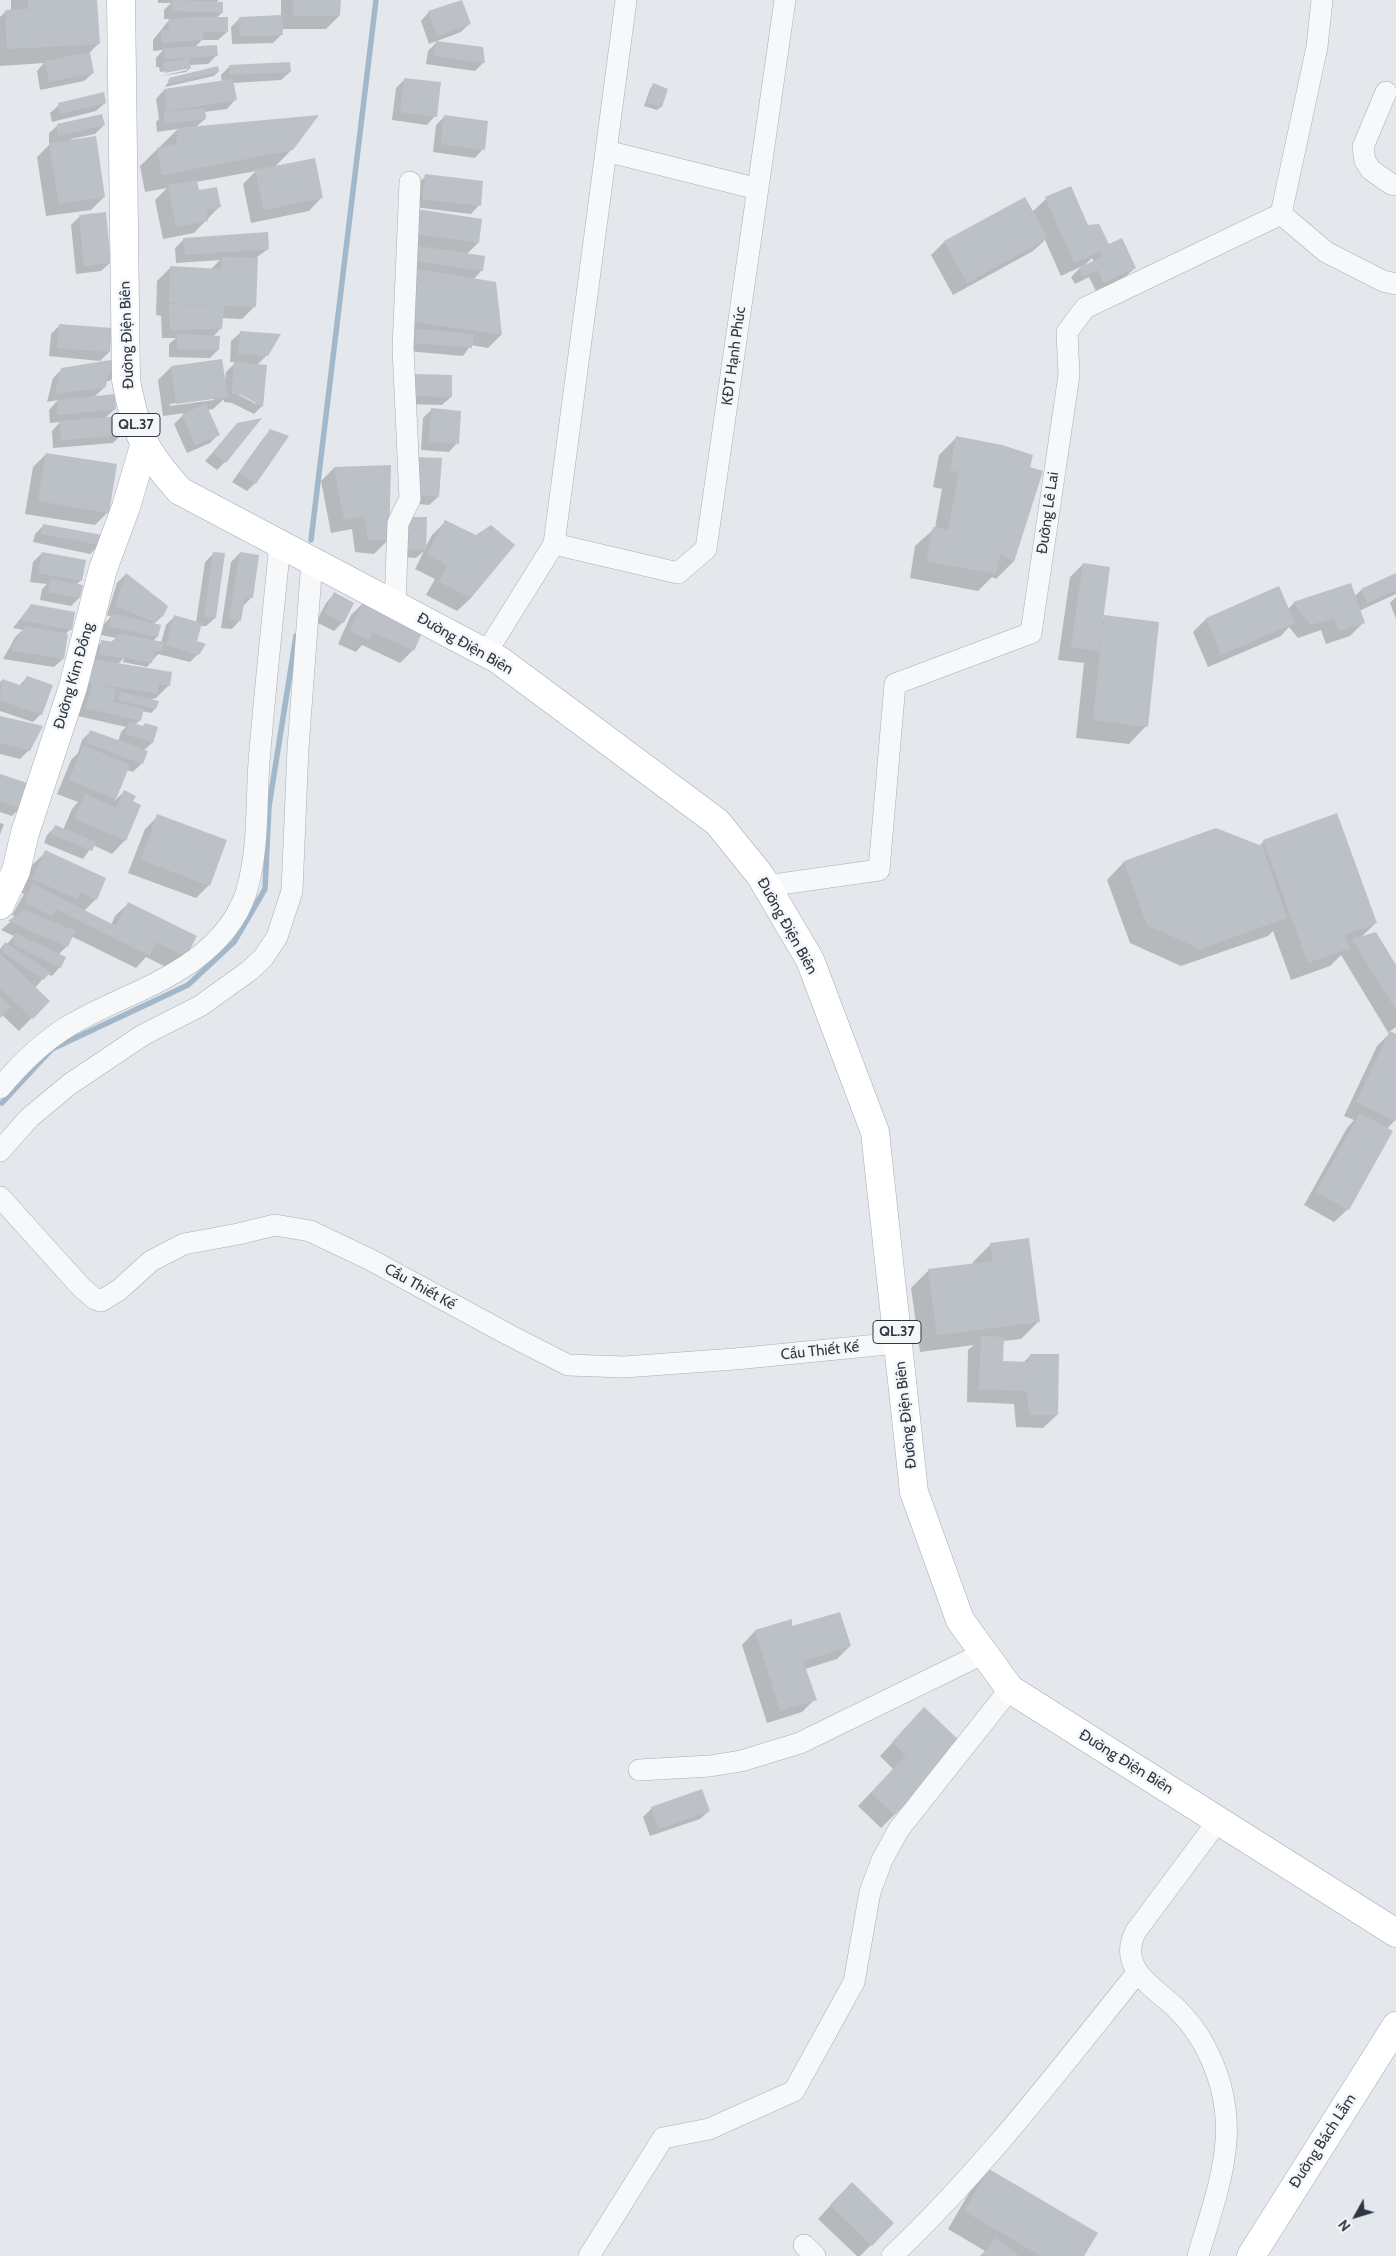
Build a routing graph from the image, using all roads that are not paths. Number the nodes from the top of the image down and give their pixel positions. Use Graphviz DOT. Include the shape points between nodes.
graph roads {
  1 [pos="121,0"];
  2 [pos="626,0"];
  3 [pos="785,0"];
  4 [pos="1322,0"];
  5 [pos="1386,92"];
  6 [pos="606,151"];
  7 [pos="410,182"];
  8 [pos="1396,185"];
  9 [pos="758,189"];
  10 [pos="1281,214"];
  11 [pos="1396,284"];
  12 [pos="144,446"];
  13 [pos="280,543"];
  14 [pos="554,544"];
  15 [pos="312,561"];
  16 [pos="395,605"];
  17 [pos="486,653"];
  18 [pos="766,886"];
  19 [pos="0,904"];
  20 [pos="0,1088"];
  21 [pos="0,1151"];
  22 [pos="0,1197"];
  23 [pos="898,1343"];
  24 [pos="984,1653"];
  25 [pos="1010,1689"];
  26 [pos="639,1770"];
  27 [pos="1218,1821"];
  28 [pos="1396,1933"];
  29 [pos="1137,1973"];
  30 [pos="1396,2026"];
  31 [pos="589,2256"];
  32 [pos="892,2256"];
  33 [pos="1198,2256"];
  34 [pos="1250,2256"];
  1 -- 12 [label="main road, Đường Điện Biên / QL.37" via="126,380 134,419"];
  2 -- 6 [label="street"];
  3 -- 9 [label="street, KĐT Hạnh Phúc"];
  4 -- 10 [label="street" via="1317,48"];
  5 -- 8 [label="street" via="1364,147 1365,161 1372,170"];
  6 -- 9 [label="street"];
  6 -- 14 [label="street"];
  7 -- 16 [label="street" via="403,348 410,499 398,523"];
  9 -- 14 [label="street, KĐT Hạnh Phúc" via="706,549 678,573"];
  10 -- 11 [label="street" via="1326,252 1383,281"];
  10 -- 18 [label="street, Đường Lê Lai" via="1085,308 1067,332 1069,375 1031,633 895,684 879,870"];
  12 -- 13 [label="main road, Đường Điện Biên / QL.37" via="180,491"];
  12 -- 19 [label="main road, Đường Kim Đồng" via="103,569 73,687 25,833 16,871"];
  13 -- 15 [label="main road, Đường Điện Biên / QL.37"];
  13 -- 20 [label="street" via="259,764 257,836 252,869 238,911 212,946 193,961 154,985 68,1026 42,1044"];
  14 -- 17 [label="street"];
  15 -- 16 [label="main road, Đường Điện Biên / QL.37"];
  15 -- 21 [label="street" via="298,748 292,891 277,937 264,958 200,1006 143,1035 70,1084 29,1118"];
  16 -- 17 [label="main road, Đường Điện Biên / QL.37"];
  17 -- 18 [label="main road, Đường Điện Biên / QL.37" via="717,822"];
  18 -- 23 [label="main road, Đường Điện Biên / QL.37" via="810,960 875,1132"];
  22 -- 23 [label="street, Cầu Thiết Kế" via="81,1287 95,1300 101,1301 119,1290 151,1261 184,1244 275,1225 310,1231 371,1260 568,1365 624,1367"];
  23 -- 24 [label="main road, Đường Điện Biên / QL.37" via="914,1492 960,1620"];
  24 -- 25 [label="main road, Đường Điện Biên / QL.37"];
  24 -- 26 [label="street" via="778,1751 710,1766"];
  25 -- 27 [label="main road, Đường Điện Biên / QL.37"];
  25 -- 31 [label="street" via="890,1844 870,1892 854,1982 794,2091 709,2129 663,2138"];
  27 -- 28 [label="main road, Đường Điện Biên / QL.37"];
  27 -- 29 [label="street" via="1136,1931 1130,1951"];
  29 -- 32 [label="street" via="989,2155"];
  29 -- 33 [label="street" via="1187,2020 1201,2039 1219,2075 1224,2095 1227,2138 1221,2180"];
  30 -- 34 [label="main road, Đường Bách Lẫm"];
}
